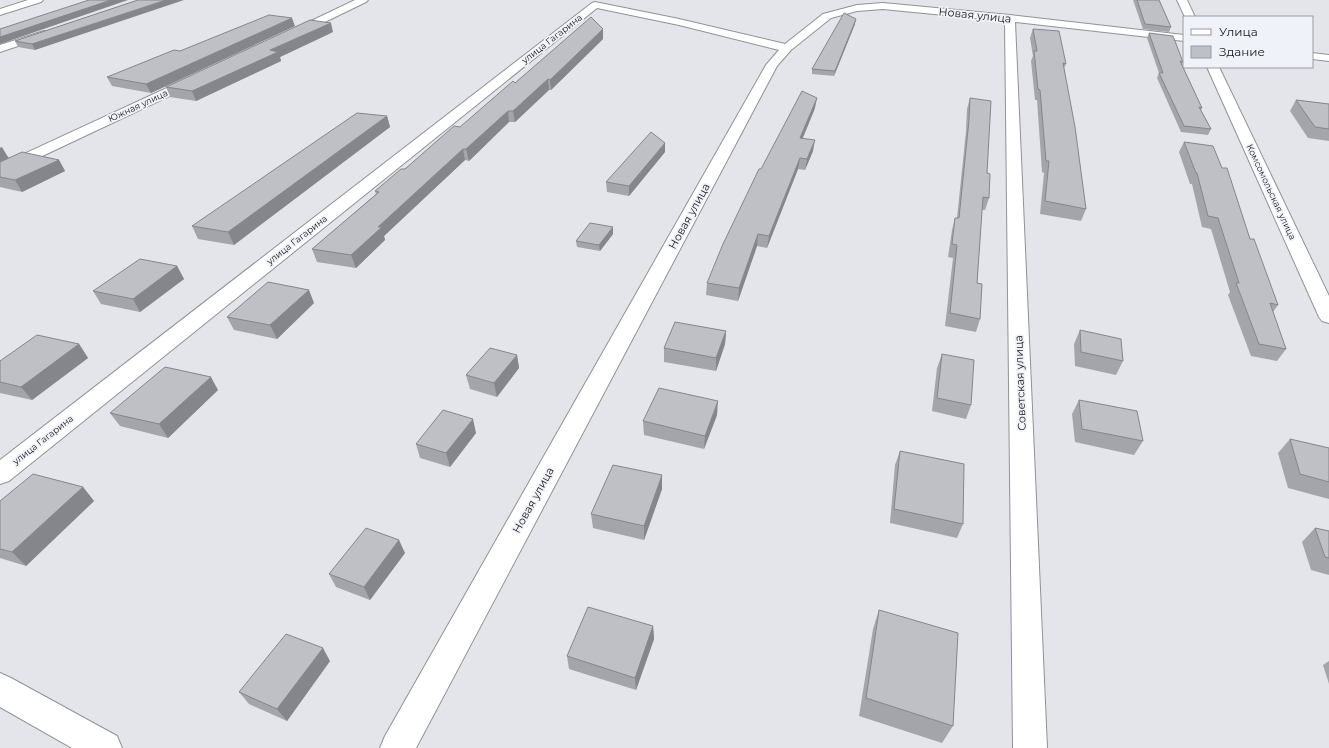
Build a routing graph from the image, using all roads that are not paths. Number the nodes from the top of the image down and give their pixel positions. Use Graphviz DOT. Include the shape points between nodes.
graph roads {
  1 [pos="38,0"];
  2 [pos="363,0"];
  3 [pos="848,0"];
  4 [pos="1182,0"];
  5 [pos="595,3"];
  6 [pos="883,6"];
  7 [pos="0,12"];
  8 [pos="1190,16"];
  9 [pos="1010,18"];
  10 [pos="52,31"];
  11 [pos="1183,38"];
  12 [pos="277,40"];
  13 [pos="787,48"];
  14 [pos="0,49"];
  15 [pos="1313,56"];
  16 [pos="1329,58"];
  17 [pos="1213,68"];
  18 [pos="206,74"];
  19 [pos="0,171"];
  20 [pos="1329,317"];
  21 [pos="0,474"];
  22 [pos="0,689"];
  23 [pos="105,748"];
  24 [pos="397,748"];
  25 [pos="1030,748"];
  1 -- 7 [label="street"];
  2 -- 12 [label="street"];
  3 -- 6 [label="street"];
  4 -- 8 [label="street"];
  5 -- 13 [label="street"];
  5 -- 21 [label="street, улица Гагарина"];
  6 -- 9 [label="street, Новая улица"];
  6 -- 13 [label="street, Новая улица" via="857,8 827,16"];
  9 -- 11 [label="street, Новая улица"];
  9 -- 25 [label="street, Советская улица"];
  10 -- 14 [label="street"];
  13 -- 24 [label="street, Новая улица" via="768,72"];
  15 -- 16 [label="street"];
  17 -- 20 [label="street, Комсомольская улица"];
  18 -- 19 [label="street, Южная улица"];
  22 -- 23 [label="street"];
}
